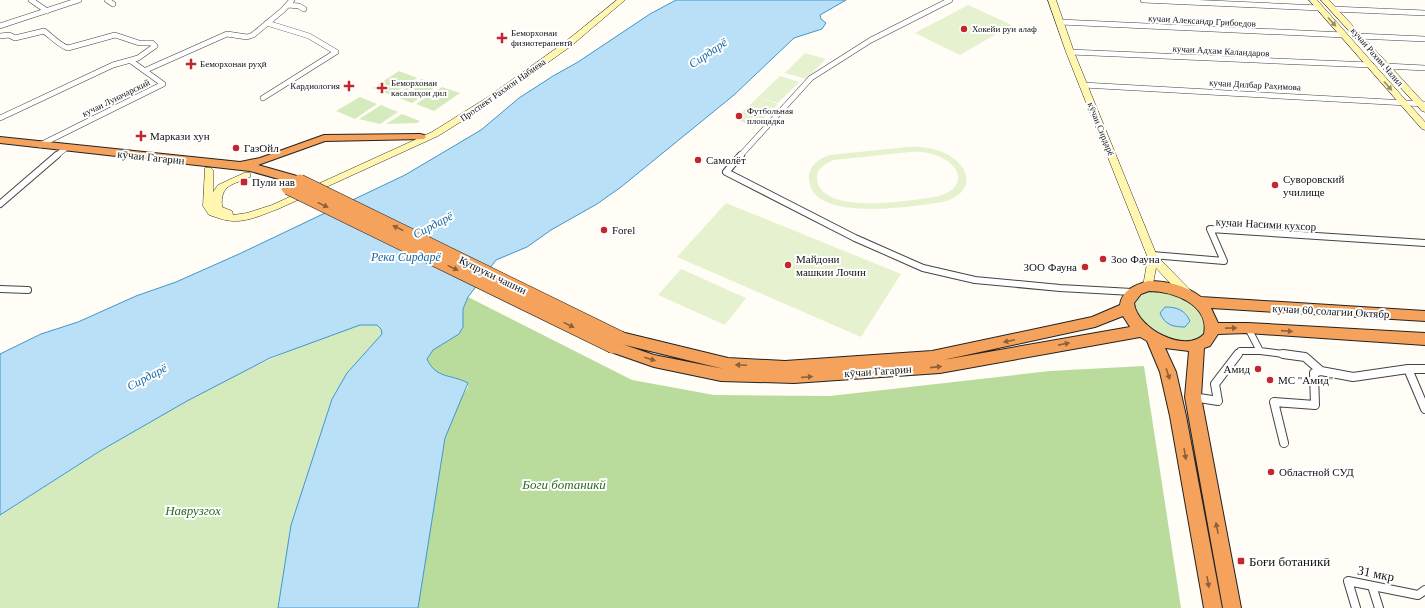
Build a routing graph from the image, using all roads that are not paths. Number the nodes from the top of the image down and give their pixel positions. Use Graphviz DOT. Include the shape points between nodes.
graph roads {
  1 [pos="31,0"];
  2 [pos="79,0"];
  3 [pos="107,0"];
  4 [pos="292,0"];
  5 [pos="615,0"];
  6 [pos="621,0"];
  7 [pos="950,0"];
  8 [pos="1052,0"];
  9 [pos="1143,0"];
  10 [pos="1313,0"];
  11 [pos="1324,0"];
  12 [pos="113,4"];
  13 [pos="288,5"];
  14 [pos="304,8"];
  15 [pos="1320,8"];
  16 [pos="1333,9"];
  17 [pos="47,11"];
  18 [pos="1425,13"];
  19 [pos="1060,22"];
  20 [pos="267,23"];
  21 [pos="0,26"];
  22 [pos="1344,35"];
  23 [pos="0,36"];
  24 [pos="1358,36"];
  25 [pos="1425,39"];
  26 [pos="1070,52"];
  27 [pos="131,61"];
  28 [pos="1371,65"];
  29 [pos="1386,66"];
  30 [pos="1425,68"];
  31 [pos="146,70"];
  32 [pos="1083,85"];
  33 [pos="263,98"];
  34 [pos="1403,103"];
  35 [pos="1424,105"];
  36 [pos="0,118"];
  37 [pos="1425,127"];
  38 [pos="0,140"];
  39 [pos="416,141"];
  40 [pos="40,145"];
  41 [pos="0,146"];
  42 [pos="62,151"];
  43 [pos="231,166"];
  44 [pos="202,170"];
  45 [pos="247,175"];
  46 [pos="294,184"];
  47 [pos="0,204"];
  48 [pos="1425,243"];
  49 [pos="1152,256"];
  50 [pos="1148,286"];
  51 [pos="0,289"];
  52 [pos="28,290"];
  53 [pos="1132,292"];
  54 [pos="1194,299"];
  55 [pos="1127,308"];
  56 [pos="1425,316"];
  57 [pos="1248,328"];
  58 [pos="1213,329"];
  59 [pos="1148,334"];
  60 [pos="1425,339"];
  61 [pos="617,342"];
  62 [pos="1197,345"];
  63 [pos="1260,351"];
  64 [pos="1408,368"];
  65 [pos="1425,369"];
  66 [pos="1321,371"];
  67 [pos="1193,397"];
  68 [pos="1425,409"];
  69 [pos="1284,444"];
  70 [pos="1372,586"];
  71 [pos="1425,590"];
  72 [pos="1212,608"];
  73 [pos="1232,608"];
  74 [pos="1356,608"];
  75 [pos="1379,608"];
  1 -- 17 [label="street"];
  2 -- 17 [label="street"];
  3 -- 12 [label="street"];
  4 -- 13 [label="street"];
  5 -- 39 [label="main road, Проспект Рахмон Набиева" via="527,69"];
  6 -- 39 [label="main road, Проспект Рахмон Набиева" via="568,44 453,124"];
  7 -- 53 [label="street" via="871,40 811,78 726,172 855,238 923,268 974,280"];
  8 -- 19 [label="main road, кӯчаи Сирдарё"];
  9 -- 15 [label="street"];
  10 -- 15 [label="main road, кучаи Рахим Чалил"];
  11 -- 16 [label="main road, кучаи Рахим Чалил"];
  13 -- 14 [label="street"];
  13 -- 20 [label="street"];
  15 -- 22 [label="main road, кучаи Рахим Чалил, one-way"];
  16 -- 18 [label="street"];
  16 -- 24 [label="main road, кучаи Рахим Чалил"];
  17 -- 21 [label="street"];
  19 -- 22 [label="street, кучаи Александр Грибоедов"];
  19 -- 26 [label="main road, кӯчаи Сирдарё"];
  20 -- 31 [label="street" via="250,36 227,34"];
  20 -- 33 [label="street" via="309,36 336,52"];
  22 -- 28 [label="main road, кучаи Рахим Чалил"];
  23 -- 27 [label="street" via="9,35 15,38 44,31 65,48 115,35 139,43 155,44 152,49"];
  24 -- 25 [label="street"];
  24 -- 29 [label="main road, кучаи Рахим Чалил"];
  26 -- 28 [label="street, кучаи Адхам Каландаров"];
  26 -- 32 [label="main road, кӯчаи Сирдарё"];
  27 -- 31 [label="street, кучаи Луначарский"];
  27 -- 36 [label="street" via="114,65"];
  28 -- 34 [label="main road, кучаи Рахим Чалил, one-way"];
  29 -- 30 [label="street"];
  29 -- 35 [label="main road, кучаи Рахим Чалил"];
  31 -- 40 [label="street, кучаи Луначарский" via="163,84"];
  32 -- 34 [label="street, кучаи Дилбар Рахимова"];
  32 -- 49 [label="main road, кӯчаи Сирдарё"];
  34 -- 35 [label="street, кучаи Дилбар Рахимова"];
  34 -- 37 [label="main road, кучаи Рахим Чалил"];
  38 -- 40 [label="highway, кӯчаи Гагарин"];
  39 -- 43 [label="highway" via="324,138 262,161"];
  39 -- 44 [label="main road" via="275,207 234,218 212,213 208,206"];
  39 -- 45 [label="main road" via="272,205 236,214 220,211 216,195 221,187"];
  39 -- 46 [label="highway" via="327,141 312,145 286,158 284,167"];
  40 -- 42 [label="highway, кӯчаи Гагарин"];
  41 -- 42 [label="highway, кӯчаи Гагарин"];
  42 -- 43 [label="highway, кӯчаи Гагарин"];
  42 -- 44 [label="highway, кӯчаи Гагарин"];
  42 -- 47 [label="street"];
  43 -- 46 [label="highway, кӯчаи Гагарин" via="251,168"];
  44 -- 45 [label="highway, кӯчаи Гагарин"];
  45 -- 46 [label="highway, кӯчаи Гагарин"];
  46 -- 61 [label="highway, bridge"];
  48 -- 49 [label="street, кучаи Насими кухсор" via="1210,229 1224,261"];
  49 -- 50 [label="main road"];
  49 -- 54 [label="main road"];
  50 -- 53 [label="highway"];
  50 -- 54 [label="highway" via="1176,289"];
  51 -- 52 [label="street"];
  53 -- 55 [label="highway" via="1127,299"];
  54 -- 56 [label="highway, кучаи 60 солагии Октябр" via="1237,306"];
  54 -- 58 [label="highway" via="1210,316"];
  55 -- 59 [label="highway" via="1135,324"];
  55 -- 61 [label="highway, кӯчаи Гагарин, one-way" via="1096,322 932,357 785,367 728,364 650,346"];
  58 -- 57 [label="highway, one-way"];
  57 -- 60 [label="highway, one-way"];
  57 -- 63 [label="street"];
  58 -- 62 [label="highway" via="1205,341"];
  61 -- 59 [label="highway, кӯчаи Гагарин, one-way" via="654,361 721,375 794,377 940,367 1112,335"];
  59 -- 62 [label="highway" via="1176,346"];
  59 -- 72 [label="highway, one-way" via="1168,372"];
  62 -- 67 [label="highway"];
  63 -- 66 [label="street" via="1305,357"];
  63 -- 67 [label="street" via="1240,352 1215,384 1218,401"];
  64 -- 65 [label="street"];
  64 -- 66 [label="street" via="1353,377"];
  64 -- 68 [label="street"];
  66 -- 69 [label="street" via="1314,374 1315,405 1274,402"];
  73 -- 67 [label="highway, one-way"];
  70 -- 71 [label="street, 31 мкр" via="1418,595"];
  70 -- 74 [label="street, 31 мкр" via="1348,581"];
  70 -- 75 [label="street"];
}
